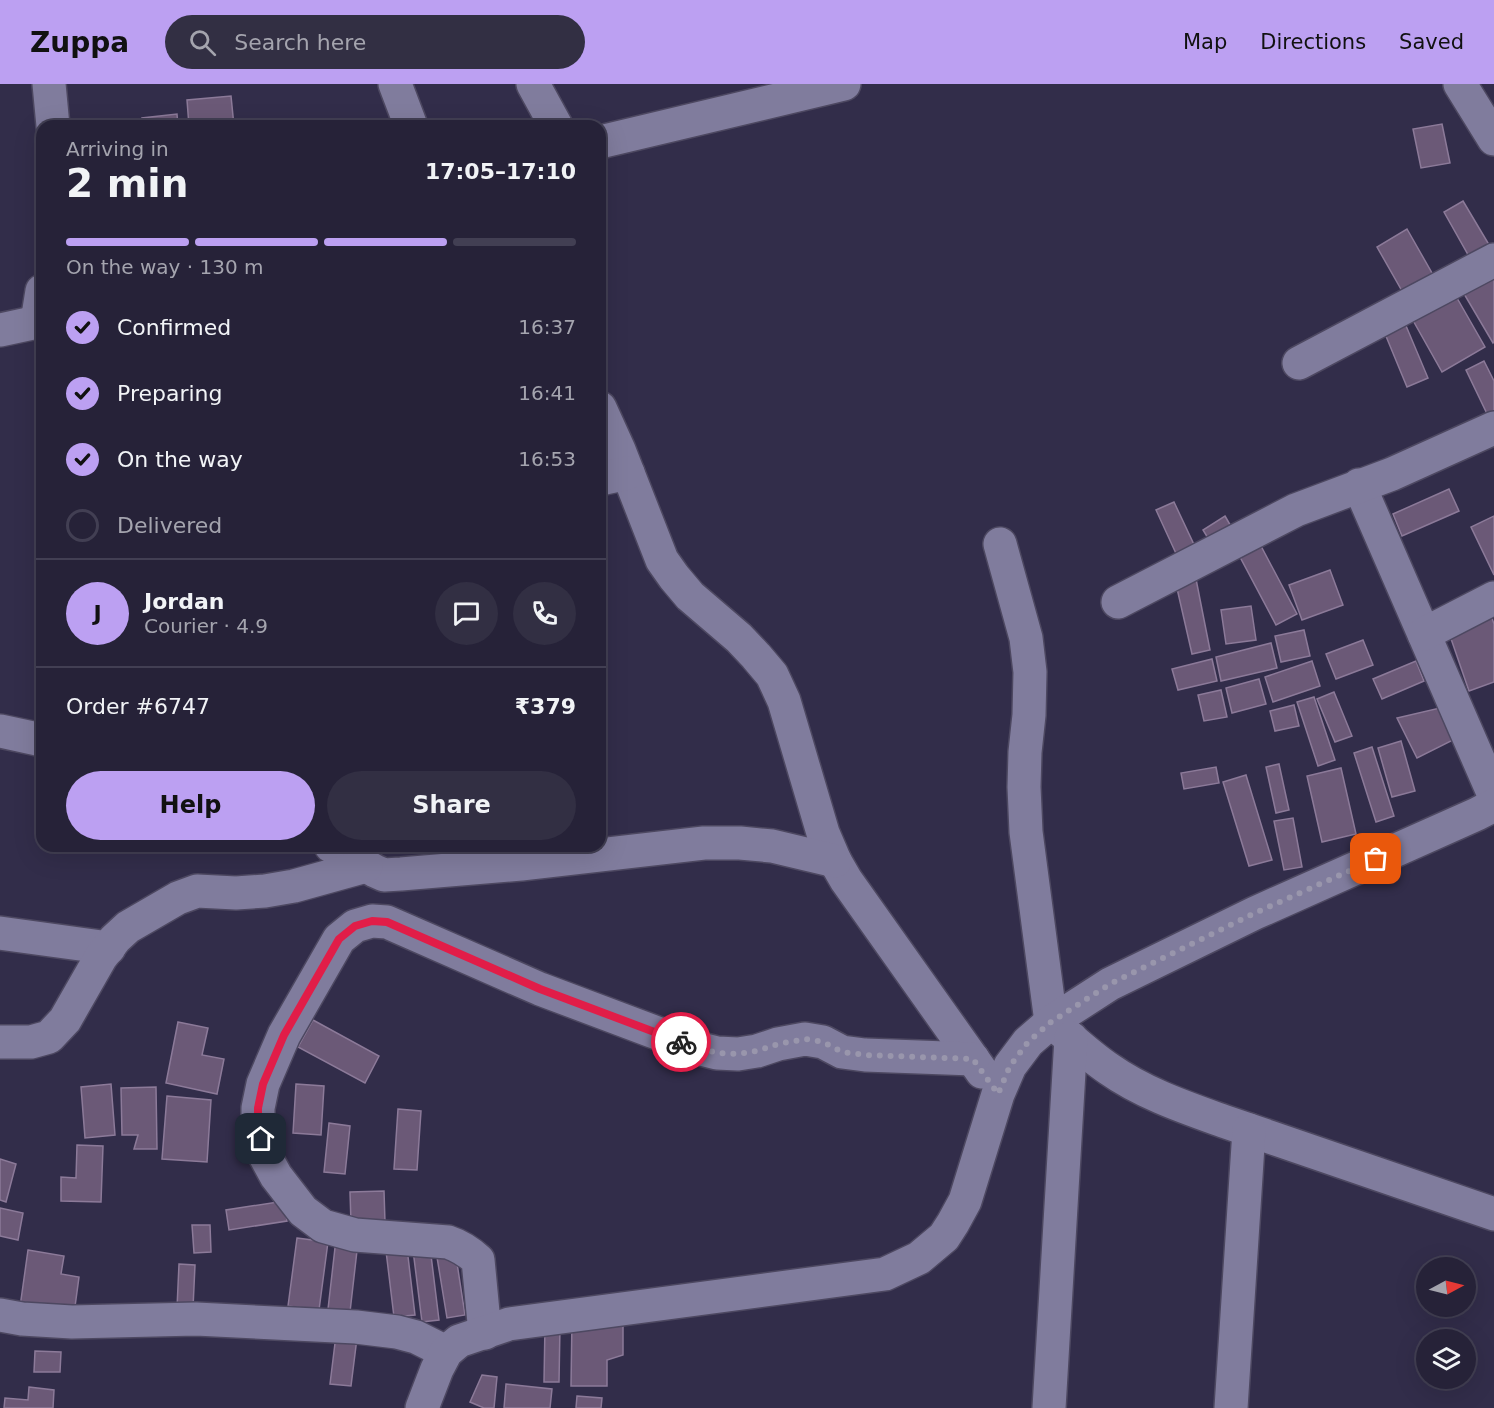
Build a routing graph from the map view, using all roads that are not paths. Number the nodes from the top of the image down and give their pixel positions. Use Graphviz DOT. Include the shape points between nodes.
graph roads {
  1 [pos="49,84"];
  2 [pos="395,84"];
  3 [pos="533,84"];
  4 [pos="844,84"];
  5 [pos="1460,84"];
  6 [pos="52,120"];
  7 [pos="409,120"];
  8 [pos="553,120"];
  9 [pos="1494,139"];
  10 [pos="606,141"];
  11 [pos="1494,260"];
  12 [pos="36,313"];
  13 [pos="0,330"];
  14 [pos="1299,363"];
  15 [pos="1494,428"];
  16 [pos="606,437"];
  17 [pos="614,476"];
  18 [pos="1359,485"];
  19 [pos="1000,544"];
  20 [pos="1494,598"];
  21 [pos="1118,602"];
  22 [pos="1424,634"];
  23 [pos="0,731"];
  24 [pos="36,739"];
  25 [pos="1494,795"];
  26 [pos="1494,805"];
  27 [pos="342,852"];
  28 [pos="835,861"];
  29 [pos="366,866"];
  30 [pos="0,933"];
  31 [pos="109,948"];
  32 [pos="1061,1030"];
  33 [pos="0,1042"];
  34 [pos="973,1059"];
  35 [pos="998,1094"];
  36 [pos="1249,1130"];
  37 [pos="1494,1214"];
  38 [pos="0,1315"];
  39 [pos="485,1333"];
  40 [pos="446,1352"];
  41 [pos="422,1408"];
  42 [pos="1049,1408"];
  43 [pos="1231,1408"];
  1 -- 6 [label="street"];
  2 -- 7 [label="street"];
  3 -- 8 [label="street"];
  4 -- 10 [label="street"];
  5 -- 9 [label="street"];
  11 -- 14 [label="street"];
  12 -- 13 [label="street"];
  15 -- 18 [label="street"];
  16 -- 17 [label="street"];
  17 -- 28 [label="street" via="674,578 739,638 772,675 784,700"];
  18 -- 21 [label="street" via="1296,510"];
  18 -- 22 [label="street"];
  19 -- 32 [label="street" via="1026,638 1030,672 1026,832"];
  20 -- 22 [label="street"];
  22 -- 25 [label="street"];
  23 -- 24 [label="street"];
  26 -- 32 [label="street" via="1255,913 1110,984"];
  27 -- 29 [label="street"];
  28 -- 29 [label="street" via="772,846 704,843 401,874 384,875"];
  28 -- 34 [label="street"];
  29 -- 31 [label="street" via="265,891 197,891 128,927"];
  30 -- 31 [label="street"];
  31 -- 33 [label="street" via="65,1020 49,1037"];
  32 -- 35 [label="street" via="1028,1042 1010,1066"];
  32 -- 36 [label="street" via="1140,1088"];
  32 -- 42 [label="street"];
  34 -- 35 [label="street"];
  34 -- 39 [label="street" via="865,1055 842,1052 806,1039 738,1054 717,1053 540,989 387,922 355,926 339,939 284,1035 263,1084 258,1108 263,1152 303,1211 323,1226 355,1235 448,1242 470,1253 478,1260"];
  35 -- 39 [label="street" via="965,1201 953,1223 944,1237 903,1267 885,1274 509,1324"];
  36 -- 37 [label="street"];
  36 -- 43 [label="street"];
  38 -- 40 [label="street" via="72,1322 196,1319 356,1327 416,1337"];
  39 -- 40 [label="street" via="459,1341"];
  40 -- 41 [label="street"];
}
